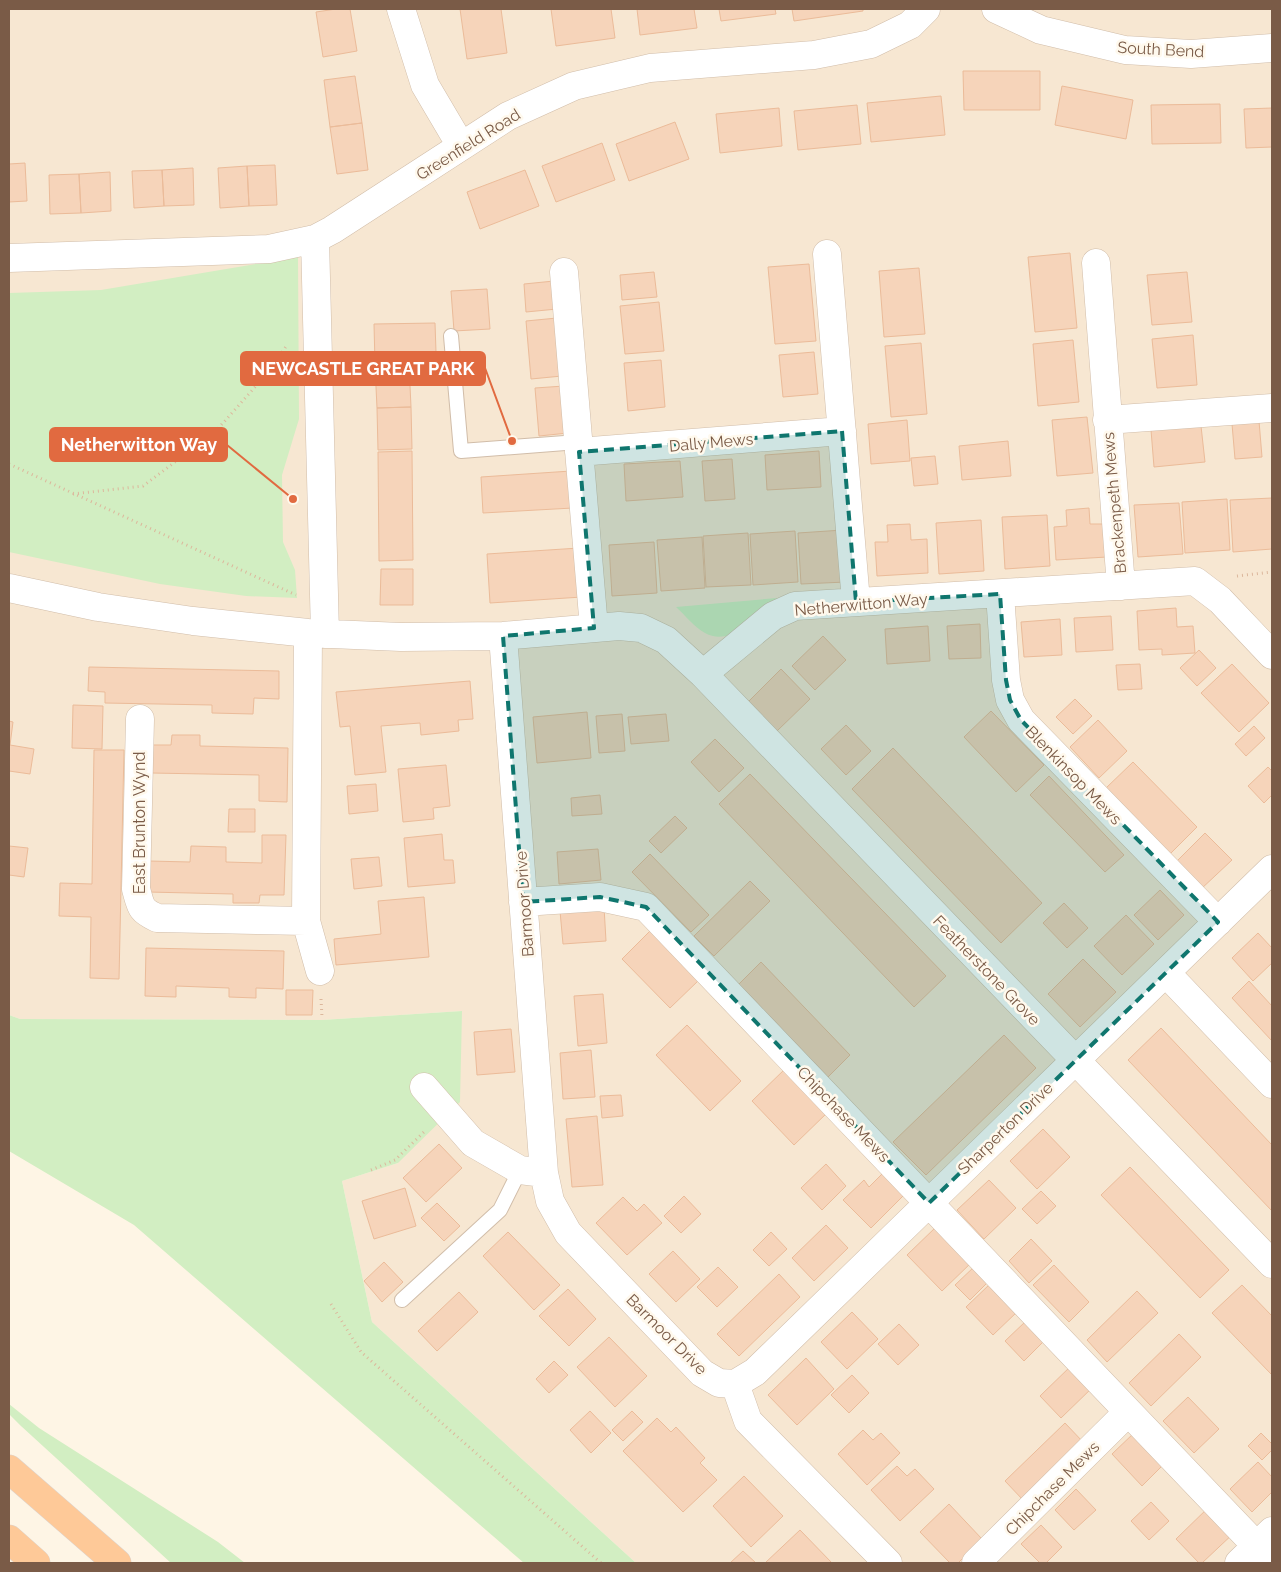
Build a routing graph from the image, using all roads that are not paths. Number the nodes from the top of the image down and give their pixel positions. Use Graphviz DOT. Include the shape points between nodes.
graph roads {
  1 [pos="402,9"];
  2 [pos="926,9"];
  3 [pos="996,9"];
  4 [pos="1272,48"];
  5 [pos="461,146"];
  6 [pos="315,239"];
  7 [pos="827,254"];
  8 [pos="9,258"];
  9 [pos="1096,263"];
  10 [pos="564,272"];
  11 [pos="451,336"];
  12 [pos="1272,408"];
  13 [pos="1107,420"];
  14 [pos="842,431"];
  15 [pos="579,447"];
  16 [pos="1121,586"];
  17 [pos="9,588"];
  18 [pos="1000,594"];
  19 [pos="856,602"];
  20 [pos="319,625"];
  21 [pos="594,628"];
  22 [pos="503,636"];
  23 [pos="1272,655"];
  24 [pos="703,674"];
  25 [pos="140,719"];
  26 [pos="1272,869"];
  27 [pos="523,902"];
  28 [pos="306,921"];
  29 [pos="1218,922"];
  30 [pos="320,971"];
  31 [pos="1166,973"];
  32 [pos="1075,1061"];
  33 [pos="1272,1084"];
  34 [pos="424,1087"];
  35 [pos="532,1172"];
  36 [pos="929,1203"];
  37 [pos="1272,1264"];
  38 [pos="402,1300"];
  39 [pos="735,1384"];
  40 [pos="1128,1412"];
  41 [pos="9,1469"];
  42 [pos="9,1540"];
  43 [pos="1260,1551"];
  44 [pos="36,1563"];
  45 [pos="117,1563"];
  46 [pos="888,1563"];
  47 [pos="976,1563"];
  1 -- 5 [label="street" via="424,85"];
  2 -- 5 [label="street, Greenfield Road" via="910,24 871,44 814,55 650,68 574,86 508,116"];
  3 -- 4 [label="street, South Bend" via="1041,30 1125,50 1191,54"];
  5 -- 6 [label="street, Greenfield Road"];
  6 -- 8 [label="street, Greenfield Road" via="268,250"];
  6 -- 20 [label="street"];
  7 -- 14 [label="street"];
  9 -- 13 [label="street, Brackenpeth Mews"];
  10 -- 15 [label="street"];
  11 -- 15 [label="lane" via="461,451"];
  12 -- 13 [label="street, Brackenpeth Mews"];
  13 -- 16 [label="street, Brackenpeth Mews"];
  14 -- 15 [label="street, Dally Mews"];
  14 -- 19 [label="street"];
  15 -- 21 [label="street"];
  16 -- 18 [label="street, Netherwitton Way"];
  16 -- 23 [label="street, Netherwitton Way" via="1195,581 1220,600"];
  17 -- 20 [label="street" via="98,608 193,621"];
  18 -- 19 [label="street, Netherwitton Way"];
  18 -- 29 [label="street, Blenkinsop Mews" via="1006,680 1010,700 1021,720"];
  19 -- 24 [label="street, Netherwitton Way" via="795,606 773,616"];
  20 -- 22 [label="street" via="401,637"];
  20 -- 28 [label="street"];
  21 -- 22 [label="street"];
  21 -- 24 [label="street" via="641,628 666,640"];
  22 -- 27 [label="street, Barmoor Drive"];
  24 -- 32 [label="street, Featherstone Grove"];
  25 -- 28 [label="street, East Brunton Wynd" via="136,889 144,912 157,918"];
  26 -- 29 [label="street, Sharperton Drive"];
  27 -- 35 [label="street, Barmoor Drive"];
  27 -- 36 [label="street, Chipchase Mews" via="600,896 646,907"];
  28 -- 30 [label="street"];
  29 -- 31 [label="street, Sharperton Drive"];
  31 -- 32 [label="street, Sharperton Drive"];
  31 -- 33 [label="street"];
  32 -- 36 [label="street, Sharperton Drive"];
  32 -- 37 [label="street, Featherstone Grove"];
  34 -- 35 [label="street" via="473,1143"];
  35 -- 38 [label="lane" via="500,1210"];
  35 -- 39 [label="street, Barmoor Drive" via="568,1233 702,1373 719,1383"];
  36 -- 39 [label="street, Sharperton Drive" via="755,1372"];
  36 -- 40 [label="street, Chipchase Mews"];
  39 -- 46 [label="street" via="748,1421"];
  40 -- 43 [label="street, Chipchase Mews"];
  40 -- 47 [label="street, Chipchase Mews"];
  41 -- 45 [label="highway"];
  42 -- 44 [label="highway"];
}
